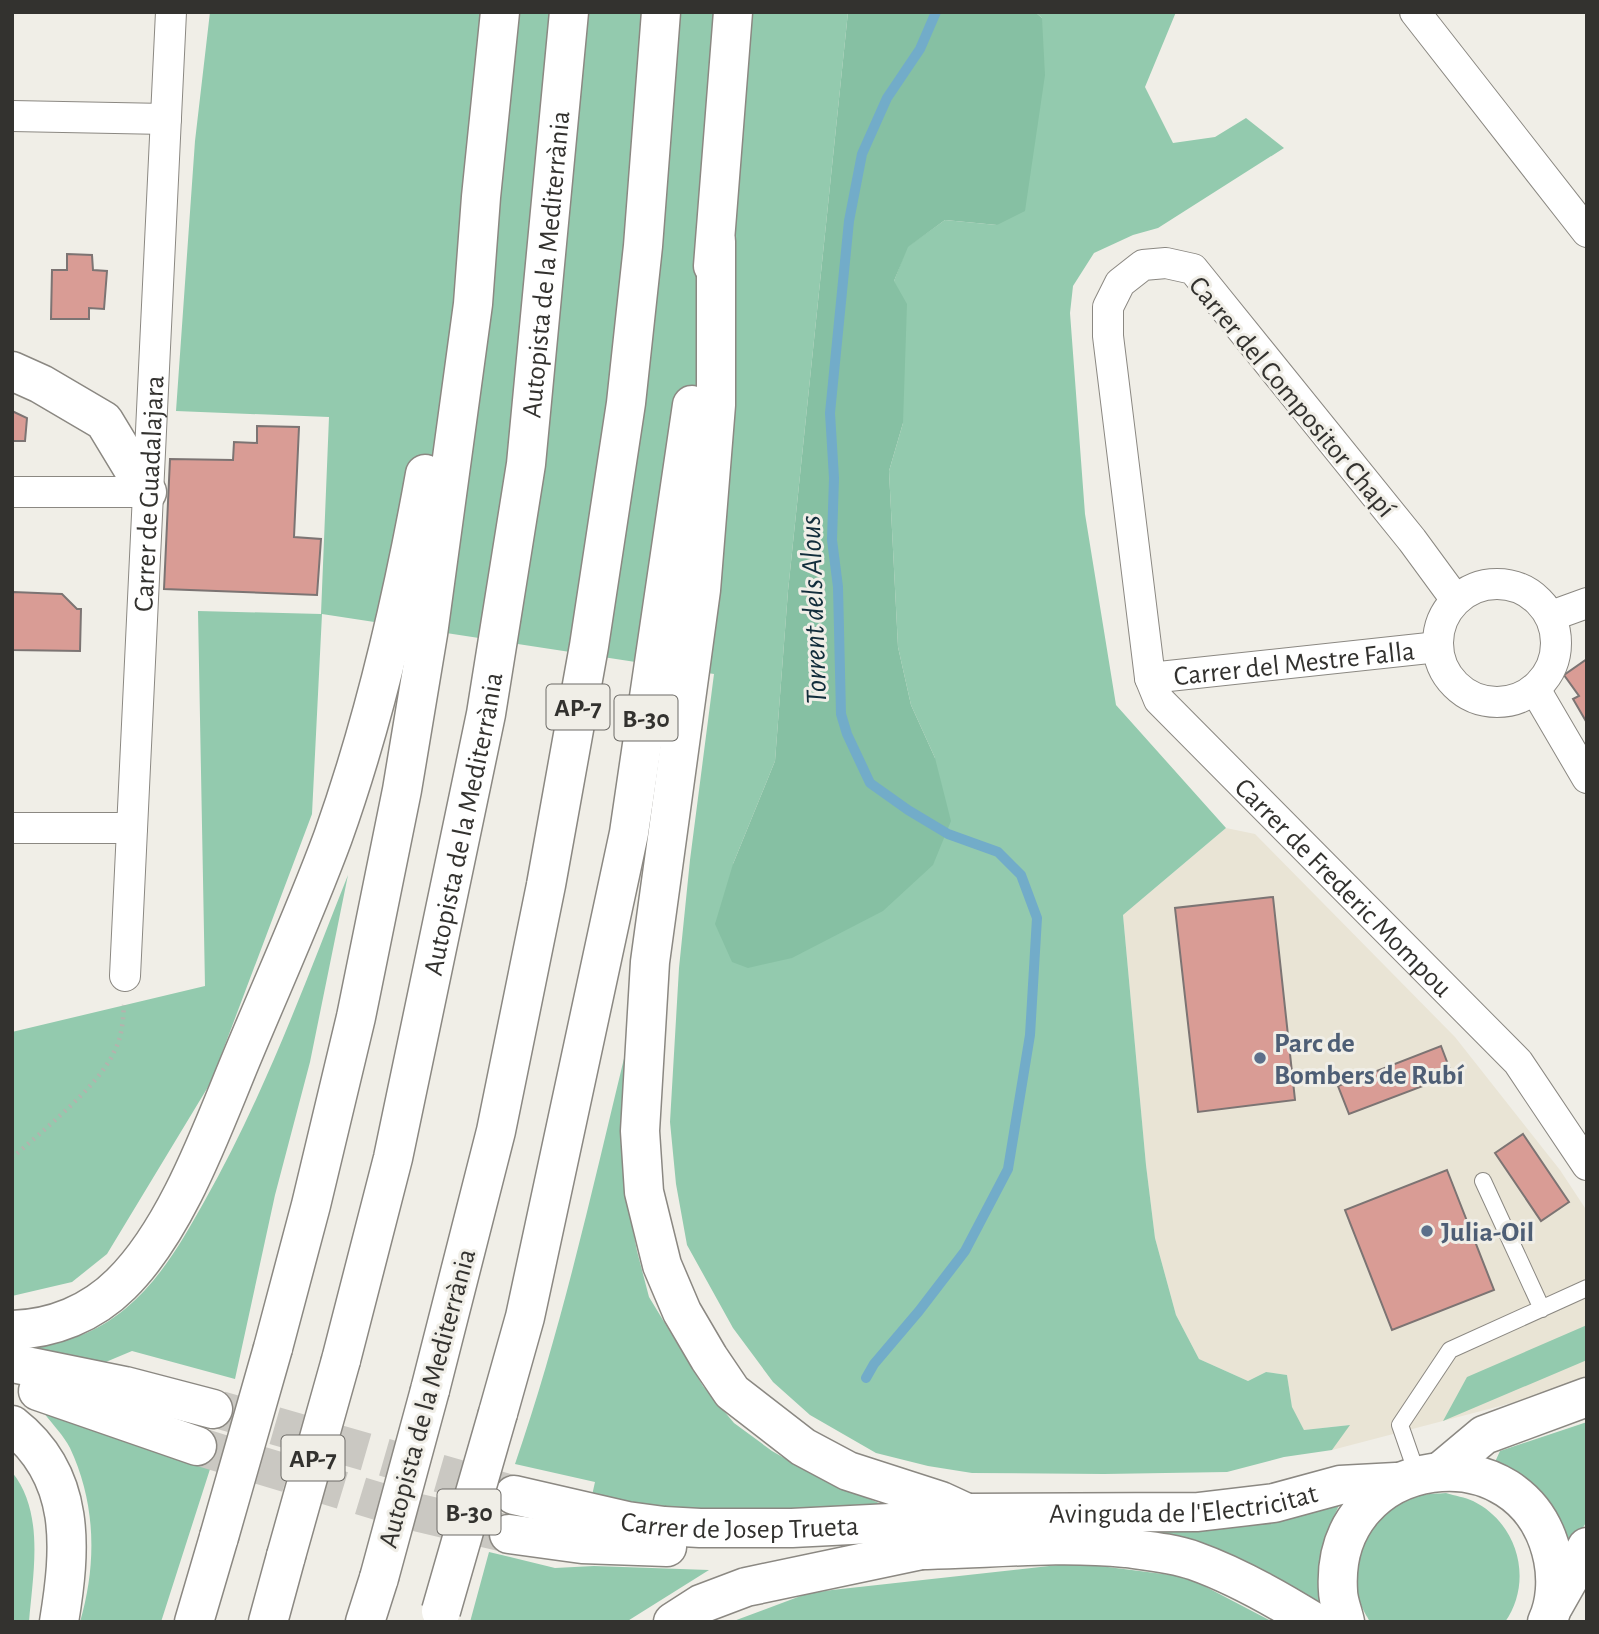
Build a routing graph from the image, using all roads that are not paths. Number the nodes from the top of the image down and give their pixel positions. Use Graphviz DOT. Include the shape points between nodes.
graph roads {
  1 [pos="171,12"];
  2 [pos="500,12"];
  3 [pos="569,12"];
  4 [pos="661,12"];
  5 [pos="733,12"];
  6 [pos="1415,12"];
  7 [pos="12,116"];
  8 [pos="166,119"];
  9 [pos="487,138"];
  10 [pos="1587,232"];
  11 [pos="716,241"];
  12 [pos="12,371"];
  13 [pos="12,492"];
  14 [pos="147,492"];
  15 [pos="1456,600"];
  16 [pos="1587,603"];
  17 [pos="1550,616"];
  18 [pos="1438,647"];
  19 [pos="1150,678"];
  20 [pos="1535,689"];
  21 [pos="1587,778"];
  22 [pos="12,828"];
  23 [pos="132,828"];
  24 [pos="125,976"];
  25 [pos="1587,1165"];
  26 [pos="1483,1181"];
  27 [pos="1585,1291"];
  28 [pos="1542,1309"];
  29 [pos="12,1330"];
  30 [pos="12,1363"];
  31 [pos="12,1385"];
  32 [pos="1587,1397"];
  33 [pos="213,1409"];
  34 [pos="12,1425"];
  35 [pos="197,1446"];
  36 [pos="1418,1476"];
  37 [pos="514,1494"];
  38 [pos="967,1513"];
  39 [pos="509,1534"];
  40 [pos="1587,1547"];
  41 [pos="917,1551"];
  42 [pos="439,1616"];
  43 [pos="1549,1618"];
  44 [pos="59,1622"];
  45 [pos="194,1622"];
  46 [pos="268,1622"];
  47 [pos="365,1622"];
  48 [pos="673,1622"];
  49 [pos="1314,1622"];
  50 [pos="1345,1622"];
  1 -- 8 [label="street, Carrer de Guadalajara"];
  2 -- 9 [label="main road"];
  3 -- 46 [label="main road, Autopista de la Mediterrània / AP-7, bridge" via="526,464 486,714 393,1158"];
  4 -- 47 [label="main road, Autopista de la Mediterrània / AP-7, bridge" via="626,403 546,886 496,1130"];
  5 -- 11 [label="main road, B-30"];
  6 -- 10 [label="street"];
  7 -- 8 [label="street"];
  8 -- 14 [label="street, Carrer de Guadalajara"];
  9 -- 29 [label="main road" via="411,551 373,711 315,881 220,1111 163,1230 129,1276 100,1302 52,1326"];
  9 -- 45 [label="main road, bridge" via="473,304 402,790 356,1017 311,1205"];
  11 -- 38 [label="main road" via="716,405 701,590 650,962 640,1131 644,1192 662,1265 682,1312 732,1392 803,1447 848,1471"];
  11 -- 42 [label="main road, B-30, bridge" via="629,833 525,1317"];
  12 -- 14 [label="main road" via="104,421"];
  13 -- 14 [label="street"];
  14 -- 23 [label="street, Carrer de Guadalajara"];
  15 -- 17 [label="street" via="1475,588 1496,583 1516,586 1535,597"];
  15 -- 18 [label="street" via="1443,617"];
  15 -- 19 [label="street, Carrer del Compositor Chapí" via="1193,269 1166,263 1143,265 1120,283 1108,307 1108,336"];
  16 -- 17 [label="street"];
  17 -- 20 [label="street" via="1555,656"];
  18 -- 19 [label="street, Carrer del Mestre Falla"];
  18 -- 20 [label="street" via="1453,683 1470,696 1496,702"];
  19 -- 25 [label="street, Carrer de Frederic Mompou" via="1159,700 1517,1062"];
  20 -- 21 [label="street"];
  22 -- 23 [label="street"];
  23 -- 24 [label="street, Carrer de Guadalajara"];
  26 -- 28 [label="lane"];
  27 -- 28 [label="lane"];
  28 -- 36 [label="lane" via="1450,1350 1400,1425"];
  30 -- 33 [label="main road"];
  31 -- 35 [label="main road" via="49,1393"];
  32 -- 36 [label="main road" via="1484,1435"];
  34 -- 44 [label="main road" via="43,1458 59,1487 67,1527 67,1576"];
  36 -- 38 [label="main road, Avinguda de l'Electricitat" via="1340,1485 1274,1503 1198,1512"];
  36 -- 43 [label="main road, Avinguda de l'Electricitat" via="1475,1474 1507,1488 1533,1512 1549,1542 1556,1576"];
  36 -- 50 [label="main road" via="1370,1502 1350,1528 1339,1559 1338,1592"];
  37 -- 38 [label="main road, Carrer de Josep Trueta" via="627,1521 700,1528 910,1522"];
  39 -- 41 [label="main road, Carrer de Josep Trueta" via="645,1547"];
  40 -- 43 [label="main road"];
  41 -- 48 [label="main road" via="746,1587 701,1604"];
  41 -- 49 [label="main road, Avinguda de l'Electricitat" via="1038,1544 1156,1551 1194,1560"];
}
